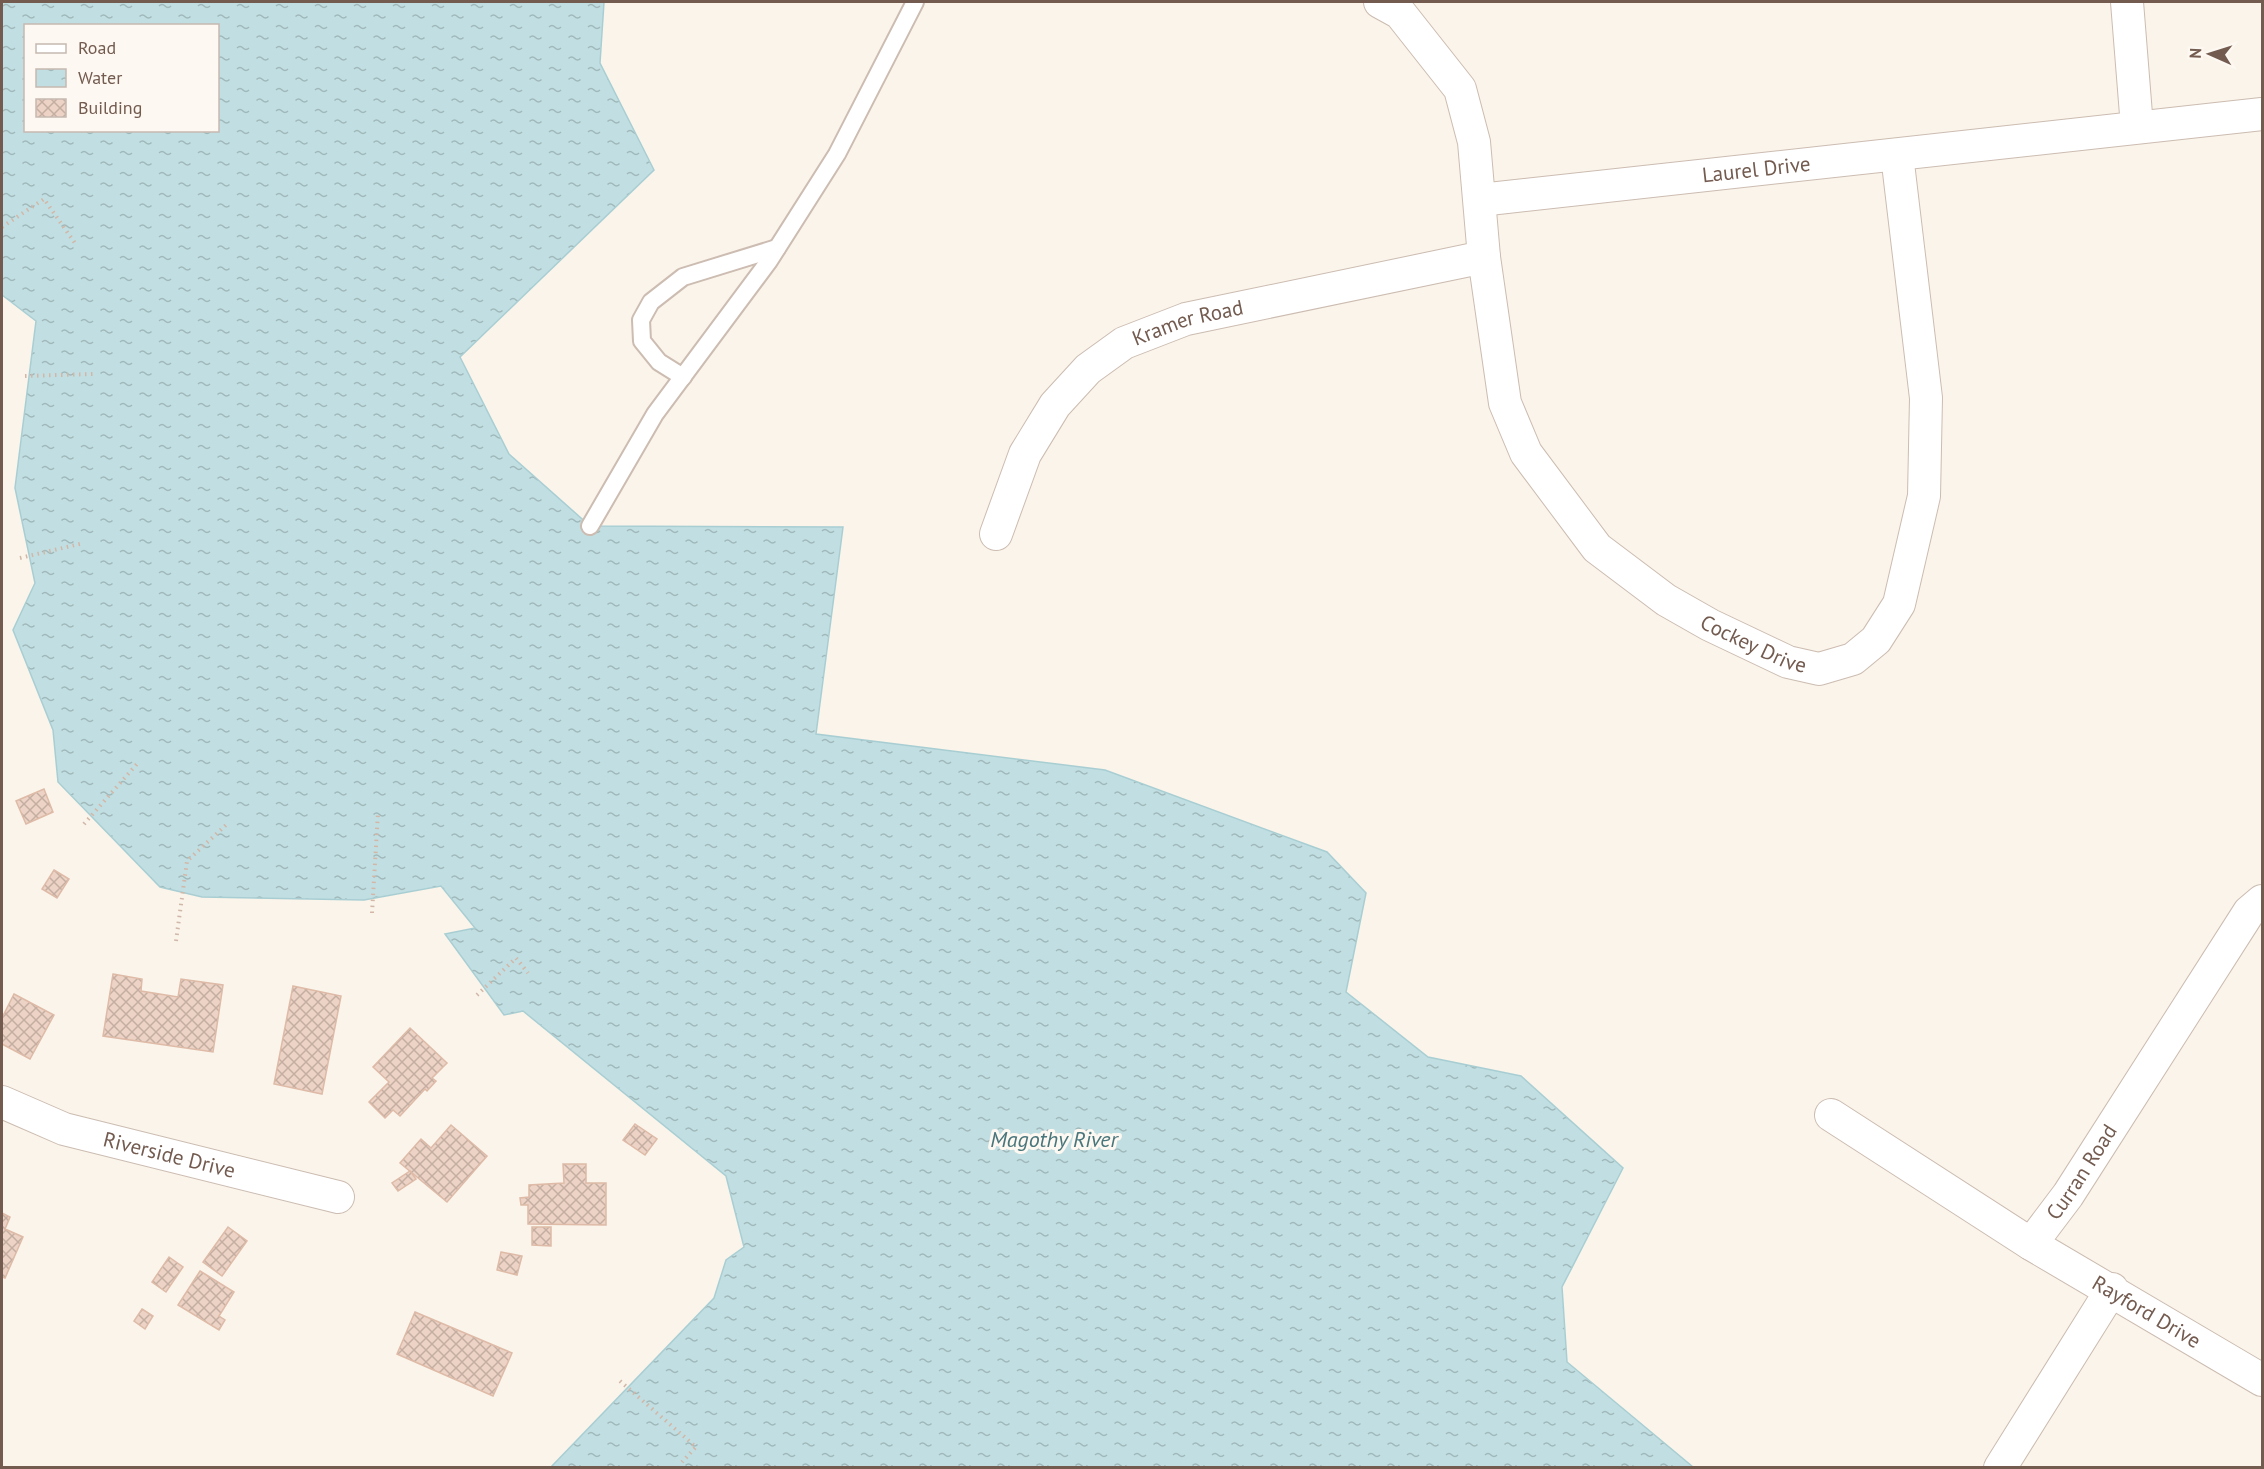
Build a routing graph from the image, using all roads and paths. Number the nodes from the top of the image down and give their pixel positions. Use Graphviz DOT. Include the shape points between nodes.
graph roads {
  1 [pos="915,2"];
  2 [pos="1380,2"];
  3 [pos="2127,2"];
  4 [pos="2262,114"];
  5 [pos="2137,127"];
  6 [pos="1897,155"];
  7 [pos="1480,200"];
  8 [pos="2,227"];
  9 [pos="77,246"];
  10 [pos="777,248"];
  11 [pos="1484,257"];
  12 [pos="93,374"];
  13 [pos="25,376"];
  14 [pos="683,377"];
  15 [pos="590,526"];
  16 [pos="996,534"];
  17 [pos="84,543"];
  18 [pos="20,558"];
  19 [pos="137,764"];
  20 [pos="378,813"];
  21 [pos="84,824"];
  22 [pos="226,825"];
  23 [pos="2262,901"];
  24 [pos="372,913"];
  25 [pos="176,941"];
  26 [pos="528,974"];
  27 [pos="477,995"];
  28 [pos="2,1102"];
  29 [pos="1831,1115"];
  30 [pos="338,1197"];
  31 [pos="2031,1244"];
  32 [pos="2112,1289"];
  33 [pos="2262,1380"];
  34 [pos="620,1382"];
  35 [pos="682,1462"];
  36 [pos="2000,1467"];
  1 -- 10 [label="lane" via="837,154"];
  2 -- 7 [label="street" via="1400,13 1460,88 1474,142"];
  3 -- 5 [label="street"];
  4 -- 5 [label="street, Laurel Drive"];
  5 -- 6 [label="street, Laurel Drive"];
  6 -- 7 [label="street, Laurel Drive"];
  6 -- 11 [label="street, Cockey Drive" via="1926,398 1924,496 1899,604 1876,640 1853,659 1819,669 1788,663 1710,625 1666,600 1597,548 1526,453 1505,403"];
  7 -- 11 [label="street, Cockey Drive"];
  8 -- 9 [label="path" via="44,199"];
  10 -- 14 [label="lane"];
  10 -- 14 [label="lane" via="683,277 651,302 640,320 642,341 659,362"];
  11 -- 16 [label="street, Kramer Road" via="1186,319 1124,342 1088,369 1055,405 1025,454"];
  12 -- 13 [label="path"];
  14 -- 15 [label="lane" via="655,414"];
  17 -- 18 [label="path"];
  19 -- 21 [label="path"];
  20 -- 24 [label="path"];
  22 -- 25 [label="path" via="187,861"];
  23 -- 31 [label="street, Curran Road" via="2249,912 2068,1195"];
  26 -- 27 [label="path" via="516,958"];
  28 -- 30 [label="street, Riverside Drive" via="64,1129"];
  29 -- 31 [label="street"];
  31 -- 32 [label="street, Rayford Drive"];
  32 -- 33 [label="street, Rayford Drive"];
  32 -- 36 [label="street"];
  34 -- 35 [label="path" via="696,1447"];
}
